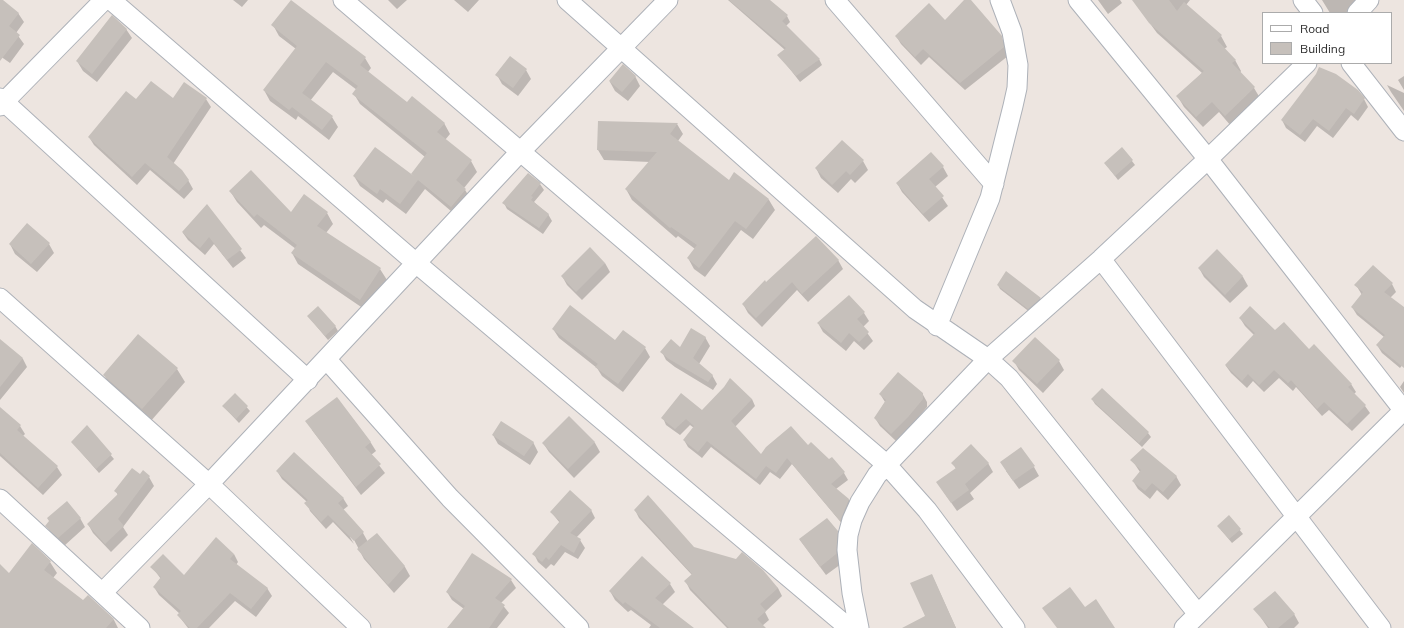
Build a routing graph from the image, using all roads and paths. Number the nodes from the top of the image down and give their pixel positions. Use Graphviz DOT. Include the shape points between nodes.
graph roads {
  1 [pos="104,0"];
  2 [pos="111,0"];
  3 [pos="343,0"];
  4 [pos="567,0"];
  5 [pos="668,0"];
  6 [pos="835,0"];
  7 [pos="1078,0"];
  8 [pos="1303,0"];
  9 [pos="1369,0"];
  10 [pos="1006,2"];
  11 [pos="1312,12"];
  12 [pos="1358,12"];
  13 [pos="621,47"];
  14 [pos="1306,64"];
  15 [pos="1352,64"];
  16 [pos="2,102"];
  17 [pos="1404,131"];
  18 [pos="520,152"];
  19 [pos="1208,160"];
  20 [pos="994,184"];
  21 [pos="1101,259"];
  22 [pos="416,263"];
  23 [pos="0,298"];
  24 [pos="937,326"];
  25 [pos="988,359"];
  26 [pos="326,360"];
  27 [pos="308,380"];
  28 [pos="1404,410"];
  29 [pos="886,464"];
  30 [pos="209,484"];
  31 [pos="0,499"];
  32 [pos="1296,516"];
  33 [pos="102,592"];
  34 [pos="1198,614"];
  35 [pos="140,628"];
  36 [pos="361,628"];
  37 [pos="579,628"];
  38 [pos="850,628"];
  39 [pos="859,628"];
  40 [pos="1016,628"];
  41 [pos="1184,628"];
  42 [pos="1381,628"];
  1 -- 16 [label="street"];
  2 -- 22 [label="street"];
  3 -- 18 [label="street"];
  4 -- 13 [label="street"];
  5 -- 13 [label="street"];
  6 -- 20 [label="street"];
  7 -- 19 [label="street"];
  8 -- 11 [label="street"];
  9 -- 12 [label="street"];
  10 -- 20 [label="street" via="1018,65 1017,88"];
  13 -- 18 [label="street"];
  13 -- 24 [label="street" via="914,310"];
  14 -- 19 [label="street"];
  15 -- 17 [label="street"];
  16 -- 27 [label="street"];
  18 -- 22 [label="street"];
  18 -- 29 [label="street"];
  19 -- 21 [label="street"];
  19 -- 28 [label="street"];
  20 -- 24 [label="street"];
  21 -- 25 [label="street"];
  21 -- 32 [label="street"];
  22 -- 26 [label="street"];
  22 -- 38 [label="street"];
  23 -- 30 [label="street"];
  24 -- 25 [label="street"];
  25 -- 29 [label="street"];
  25 -- 34 [label="street" via="1009,378"];
  26 -- 27 [label="street"];
  26 -- 37 [label="street" via="450,498"];
  27 -- 30 [label="street"];
  28 -- 32 [label="street"];
  29 -- 39 [label="street" via="860,502 848,535 847,550 852,593"];
  29 -- 40 [label="street" via="927,510"];
  30 -- 33 [label="street"];
  30 -- 36 [label="street"];
  31 -- 33 [label="street"];
  32 -- 34 [label="street"];
  32 -- 42 [label="street"];
  33 -- 35 [label="street"];
  34 -- 41 [label="street"];
}
